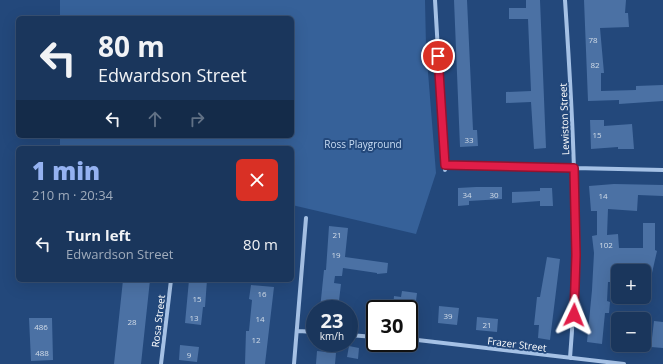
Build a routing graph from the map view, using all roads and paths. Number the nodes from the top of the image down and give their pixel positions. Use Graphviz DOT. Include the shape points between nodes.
graph roads {
  1 [pos="435,0"];
  2 [pos="565,0"];
  3 [pos="574,168"];
  4 [pos="663,170"];
  5 [pos="306,218"];
  6 [pos="171,282"];
  7 [pos="298,331"];
  8 [pos="306,331"];
  9 [pos="418,341"];
  10 [pos="570,358"];
  11 [pos="161,364"];
  12 [pos="294,364"];
  13 [pos="624,364"];
  1 -- 3 [label="street" via="445,168"];
  2 -- 3 [label="street, Lewiston Street"];
  3 -- 4 [label="street"];
  3 -- 10 [label="street, Lewiston Street" via="576,255"];
  5 -- 7 [label="street"];
  6 -- 11 [label="street, Rosa Street"];
  7 -- 8 [label="street"];
  7 -- 12 [label="street"];
  9 -- 10 [label="street, Frazer Street"];
  10 -- 13 [label="street, Frazer Street"];
}
